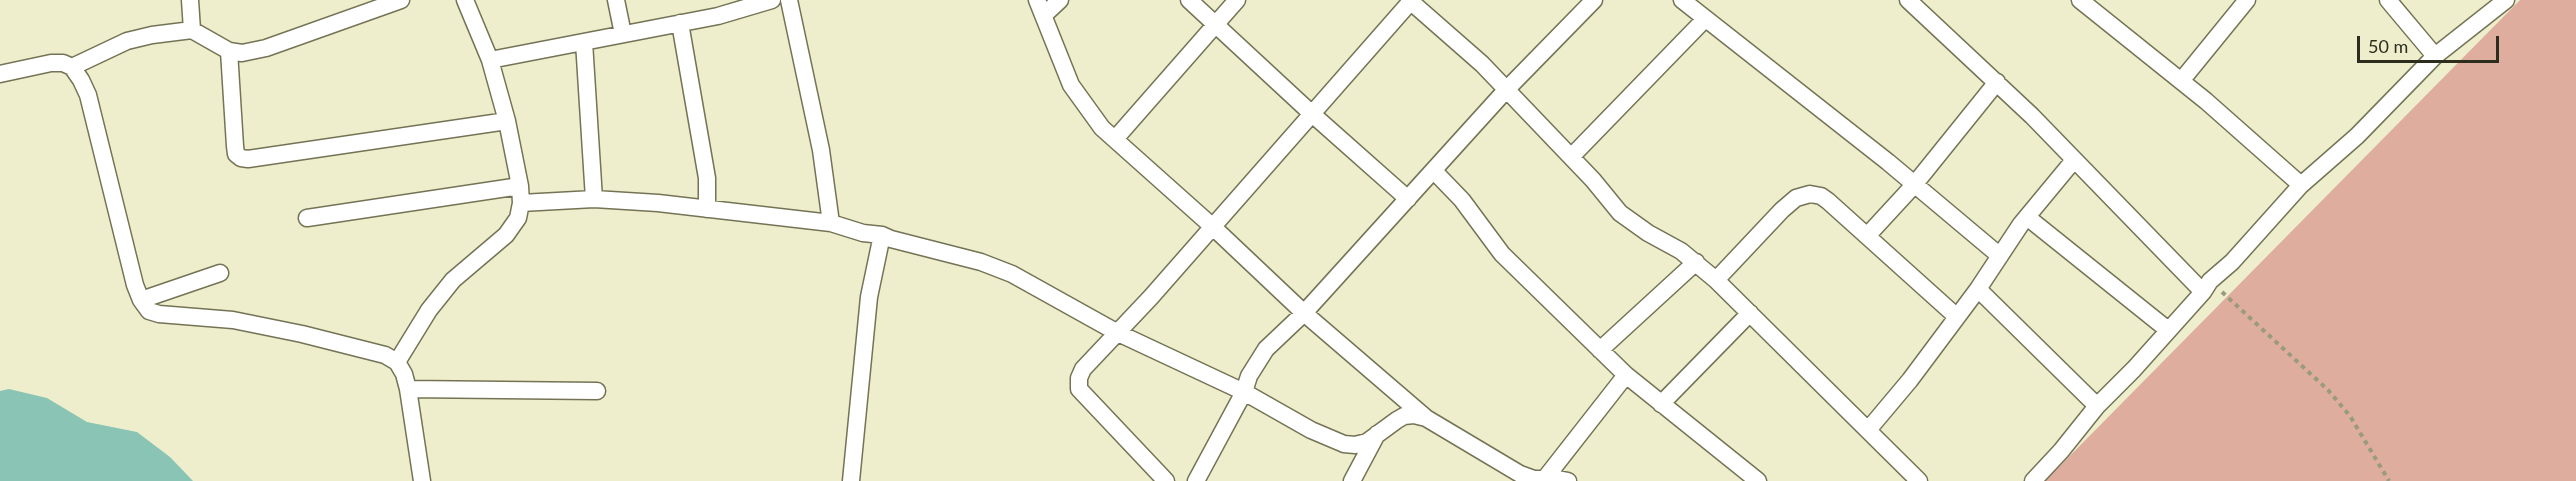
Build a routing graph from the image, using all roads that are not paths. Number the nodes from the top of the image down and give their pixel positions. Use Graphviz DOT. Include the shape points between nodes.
graph roads {
  1 [pos="190,0"];
  2 [pos="401,0"];
  3 [pos="465,0"];
  4 [pos="616,0"];
  5 [pos="772,0"];
  6 [pos="789,0"];
  7 [pos="1060,0"];
  8 [pos="1189,0"];
  9 [pos="1238,0"];
  10 [pos="1594,0"];
  11 [pos="1682,0"];
  12 [pos="1908,0"];
  13 [pos="2247,0"];
  14 [pos="2388,0"];
  15 [pos="2506,0"];
  16 [pos="1411,1"];
  17 [pos="2086,2"];
  18 [pos="1040,8"];
  19 [pos="1705,19"];
  20 [pos="680,23"];
  21 [pos="1215,24"];
  22 [pos="192,30"];
  23 [pos="622,34"];
  24 [pos="584,42"];
  25 [pos="229,51"];
  26 [pos="2435,56"];
  27 [pos="490,60"];
  28 [pos="72,67"];
  29 [pos="0,74"];
  30 [pos="2181,81"];
  31 [pos="1997,82"];
  32 [pos="1507,89"];
  33 [pos="1311,113"];
  34 [pos="507,121"];
  35 [pos="1115,139"];
  36 [pos="1571,157"];
  37 [pos="2074,160"];
  38 [pos="1434,171"];
  39 [pos="1914,185"];
  40 [pos="2301,185"];
  41 [pos="520,186"];
  42 [pos="594,199"];
  43 [pos="1408,199"];
  44 [pos="521,203"];
  45 [pos="707,209"];
  46 [pos="2027,217"];
  47 [pos="307,218"];
  48 [pos="831,223"];
  49 [pos="1213,227"];
  50 [pos="882,235"];
  51 [pos="1867,236"];
  52 [pos="2000,256"];
  53 [pos="1696,262"];
  54 [pos="220,273"];
  55 [pos="1716,280"];
  56 [pos="2206,287"];
  57 [pos="1978,289"];
  58 [pos="141,300"];
  59 [pos="1304,313"];
  60 [pos="1750,313"];
  61 [pos="1957,317"];
  62 [pos="2168,330"];
  63 [pos="1118,333"];
  64 [pos="1600,350"];
  65 [pos="397,362"];
  66 [pos="1626,375"];
  67 [pos="408,389"];
  68 [pos="597,391"];
  69 [pos="1244,392"];
  70 [pos="1661,404"];
  71 [pos="2097,406"];
  72 [pos="1426,418"];
  73 [pos="1868,430"];
  74 [pos="1377,434"];
  75 [pos="1544,480"];
  76 [pos="422,481"];
  77 [pos="851,481"];
  78 [pos="1166,481"];
  79 [pos="1196,481"];
  80 [pos="1352,481"];
  81 [pos="1568,481"];
  82 [pos="1758,481"];
  83 [pos="1919,481"];
  84 [pos="2033,481"];
  1 -- 22 [label="street"];
  2 -- 25 [label="street" via="266,48 242,53"];
  3 -- 27 [label="street"];
  4 -- 23 [label="street"];
  5 -- 20 [label="street"];
  6 -- 48 [label="street" via="821,150"];
  7 -- 18 [label="street"];
  8 -- 21 [label="street"];
  9 -- 21 [label="street"];
  10 -- 32 [label="street"];
  11 -- 19 [label="street"];
  12 -- 31 [label="street"];
  13 -- 30 [label="street"];
  14 -- 26 [label="street"];
  15 -- 26 [label="street"];
  16 -- 32 [label="street"];
  16 -- 33 [label="street"];
  17 -- 30 [label="street"];
  18 -- 35 [label="street" via="1071,85 1102,128"];
  19 -- 36 [label="street"];
  19 -- 39 [label="street"];
  20 -- 23 [label="street"];
  20 -- 45 [label="street" via="706,178"];
  21 -- 33 [label="street"];
  21 -- 35 [label="street"];
  22 -- 25 [label="street"];
  22 -- 28 [label="street" via="127,41"];
  23 -- 24 [label="street"];
  24 -- 27 [label="street"];
  24 -- 42 [label="street"];
  25 -- 34 [label="street" via="235,146 241,158"];
  26 -- 40 [label="street" via="2357,136"];
  27 -- 34 [label="street"];
  28 -- 29 [label="street" via="51,63"];
  28 -- 58 [label="street" via="88,95"];
  30 -- 40 [label="street"];
  31 -- 37 [label="street"];
  31 -- 39 [label="street"];
  32 -- 36 [label="street"];
  32 -- 38 [label="street"];
  33 -- 43 [label="street"];
  33 -- 49 [label="street"];
  34 -- 41 [label="street"];
  35 -- 49 [label="street"];
  36 -- 53 [label="street" via="1620,213"];
  37 -- 46 [label="street"];
  37 -- 56 [label="street"];
  38 -- 43 [label="street"];
  38 -- 64 [label="street" via="1462,200 1502,254"];
  39 -- 51 [label="street"];
  39 -- 52 [label="street"];
  40 -- 56 [label="street"];
  41 -- 44 [label="street"];
  41 -- 47 [label="street"];
  42 -- 44 [label="street"];
  42 -- 45 [label="street"];
  43 -- 59 [label="street"];
  44 -- 65 [label="street" via="518,218 506,235 453,280"];
  45 -- 48 [label="street"];
  46 -- 52 [label="street"];
  46 -- 62 [label="street"];
  48 -- 50 [label="street"];
  49 -- 59 [label="street"];
  49 -- 63 [label="street"];
  50 -- 63 [label="street" via="1012,274"];
  50 -- 77 [label="street" via="868,297"];
  51 -- 55 [label="street" via="1821,196 1796,198"];
  51 -- 61 [label="street"];
  52 -- 57 [label="street"];
  53 -- 55 [label="street"];
  53 -- 64 [label="street"];
  54 -- 58 [label="street"];
  55 -- 60 [label="street"];
  56 -- 62 [label="street"];
  57 -- 61 [label="street"];
  57 -- 71 [label="street"];
  58 -- 65 [label="street" via="149,311 159,314 233,320 302,333 385,355"];
  59 -- 69 [label="street" via="1266,349 1249,375"];
  59 -- 72 [label="street"];
  60 -- 70 [label="street"];
  60 -- 73 [label="street"];
  61 -- 73 [label="street"];
  62 -- 71 [label="street"];
  63 -- 69 [label="street"];
  63 -- 78 [label="street" via="1083,369 1079,389"];
  64 -- 66 [label="street"];
  65 -- 67 [label="street"];
  66 -- 70 [label="street"];
  66 -- 75 [label="street"];
  67 -- 68 [label="street"];
  67 -- 76 [label="street"];
  69 -- 74 [label="street" via="1344,444 1367,442"];
  69 -- 79 [label="street"];
  70 -- 82 [label="street"];
  71 -- 84 [label="street"];
  72 -- 74 [label="street" via="1404,416"];
  72 -- 75 [label="street" via="1520,474"];
  73 -- 83 [label="street"];
  74 -- 80 [label="street"];
  75 -- 81 [label="street"];
}
